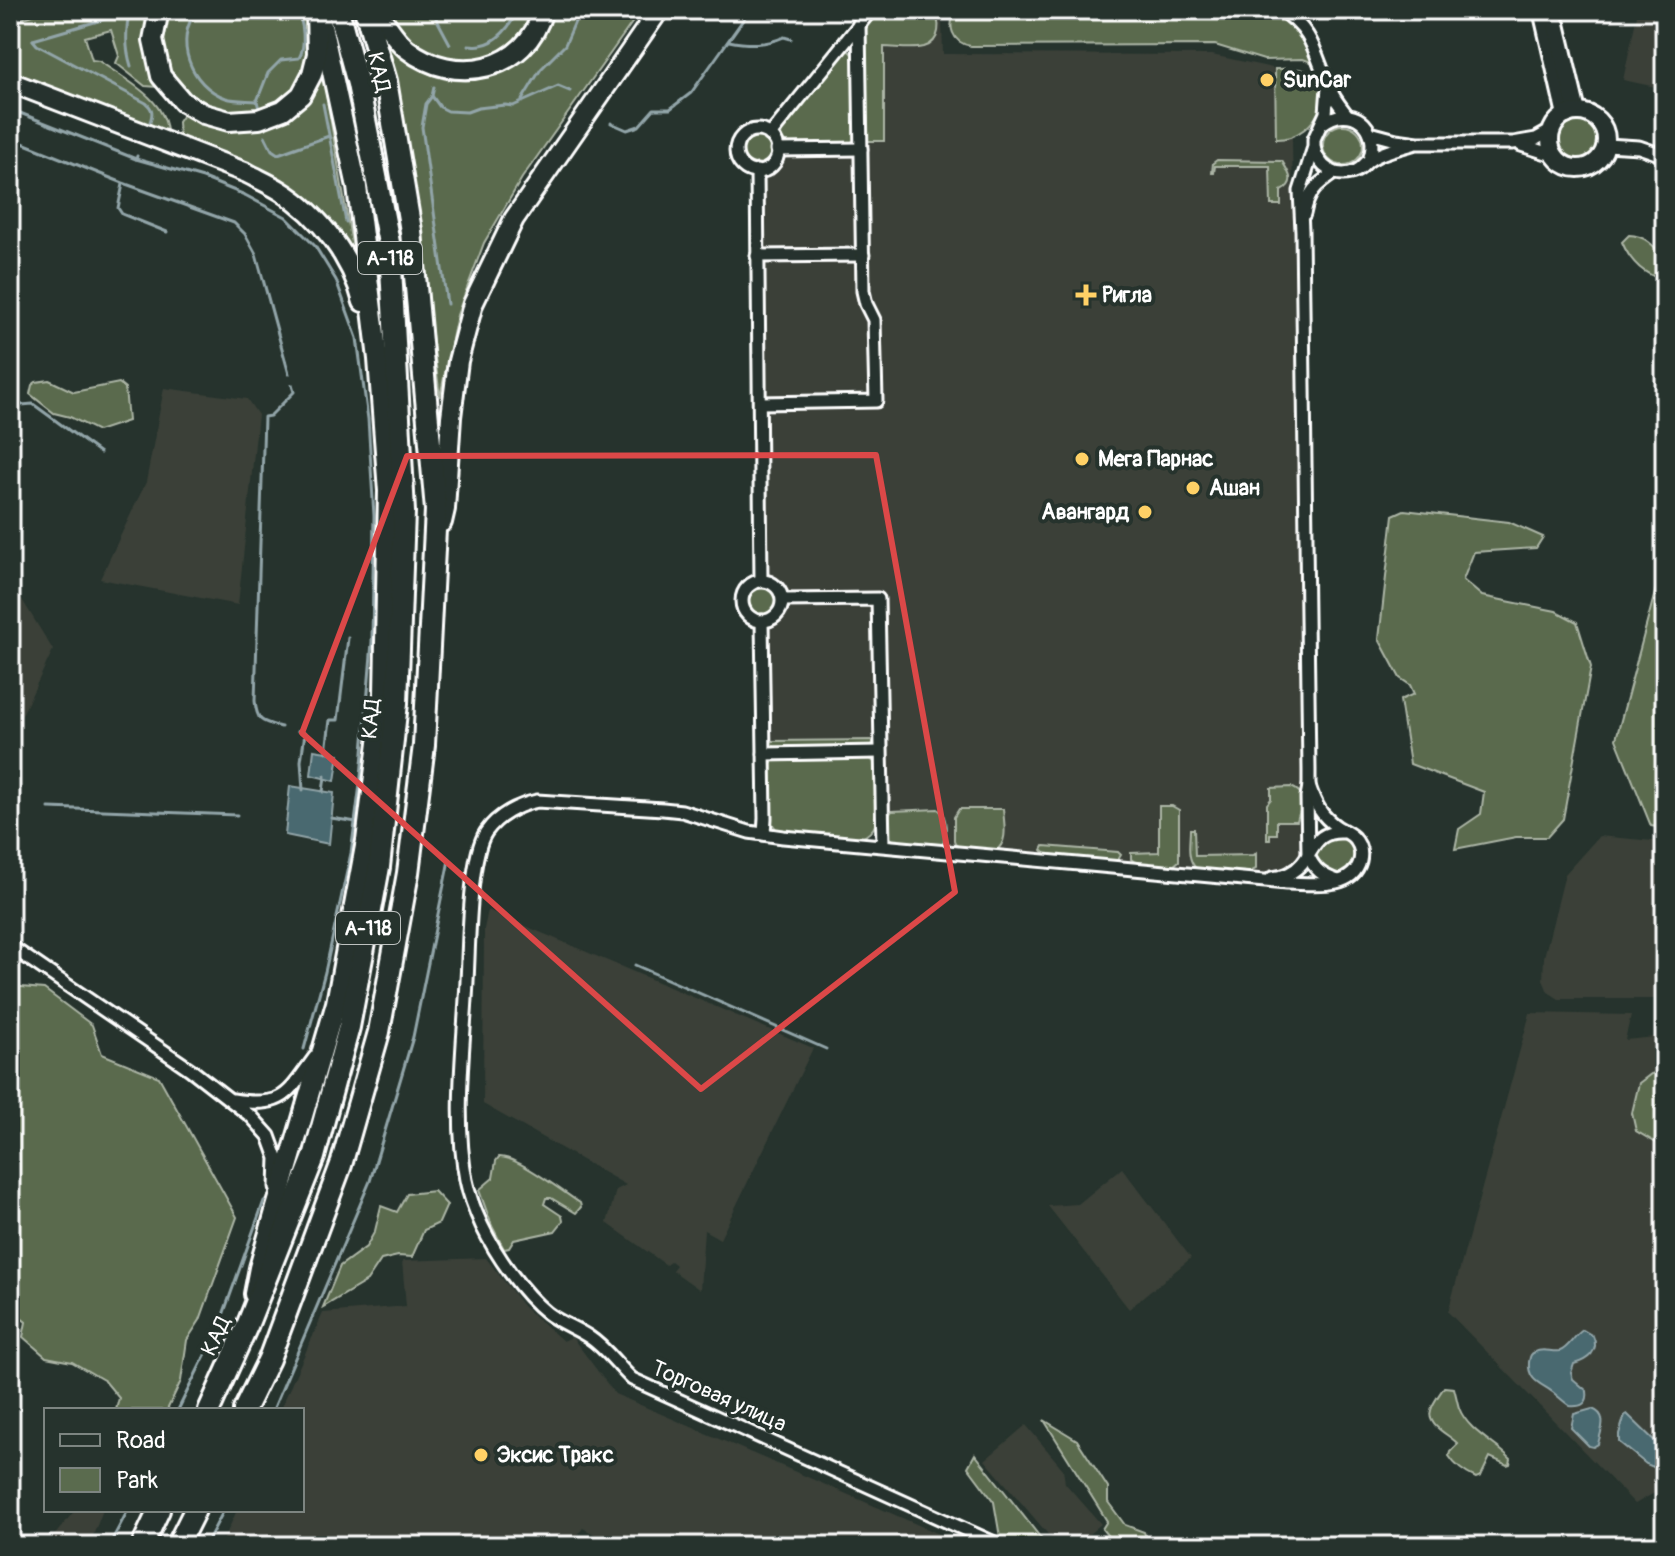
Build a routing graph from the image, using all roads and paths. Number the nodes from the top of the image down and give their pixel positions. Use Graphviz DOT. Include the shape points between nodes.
graph roads {
  1 [pos="159,10"];
  2 [pos="317,10"];
  3 [pos="338,10"];
  4 [pos="365,10"];
  5 [pos="377,10"];
  6 [pos="543,10"];
  7 [pos="659,10"];
  8 [pos="871,10"];
  9 [pos="1281,10"];
  10 [pos="1533,10"];
  11 [pos="1542,10"];
  12 [pos="1553,10"];
  13 [pos="1561,10"];
  14 [pos="859,23"];
  15 [pos="1555,48"];
  16 [pos="10,82"];
  17 [pos="1328,87"];
  18 [pos="1572,113"];
  19 [pos="1347,115"];
  20 [pos="1321,125"];
  21 [pos="1552,130"];
  22 [pos="1370,133"];
  23 [pos="770,135"];
  24 [pos="1418,143"];
  25 [pos="1513,143"];
  26 [pos="1607,145"];
  27 [pos="1314,147"];
  28 [pos="861,149"];
  29 [pos="777,150"];
  30 [pos="1553,155"];
  31 [pos="1665,156"];
  32 [pos="1369,160"];
  33 [pos="757,171"];
  34 [pos="1334,173"];
  35 [pos="1302,231"];
  36 [pos="863,255"];
  37 [pos="757,256"];
  38 [pos="378,359"];
  39 [pos="760,403"];
  40 [pos="434,559"];
  41 [pos="761,580"];
  42 [pos="783,600"];
  43 [pos="762,621"];
  44 [pos="880,752"];
  45 [pos="764,754"];
  46 [pos="1309,786"];
  47 [pos="1346,832"];
  48 [pos="764,834"];
  49 [pos="883,845"];
  50 [pos="1308,855"];
  51 [pos="1263,880"];
  52 [pos="1339,881"];
  53 [pos="10,946"];
  54 [pos="325,1045"];
  55 [pos="232,1100"];
  56 [pos="276,1208"];
  57 [pos="247,1326"];
  58 [pos="210,1408"];
  59 [pos="245,1408"];
  60 [pos="158,1512"];
  61 [pos="194,1512"];
  62 [pos="142,1546"];
  63 [pos="177,1546"];
  64 [pos="1001,1546"];
  1 -- 2 [label="main road" via="153,40 161,76 183,102 229,121 259,119 283,110 301,95 317,54"];
  2 -- 38 [label="main road" via="357,187"];
  3 -- 57 [label="highway, КАД / А-118" via="390,248 404,512 397,703 379,867 349,1027 314,1157"];
  4 -- 40 [label="highway, КАД / А-118" via="386,81 411,231 436,510"];
  5 -- 6 [label="main road" via="406,48 438,66 460,71 488,67 519,51"];
  7 -- 40 [label="main road" via="514,219 473,304 458,361 445,509"];
  8 -- 14 [label="street"];
  9 -- 17 [label="street" via="1312,41"];
  10 -- 15 [label="main road"];
  11 -- 15 [label="main road"];
  12 -- 15 [label="main road"];
  13 -- 15 [label="main road"];
  14 -- 23 [label="street"];
  14 -- 28 [label="street"];
  15 -- 18 [label="main road"];
  16 -- 38 [label="main road" via="282,191 326,230 344,256 360,288"];
  17 -- 19 [label="street"];
  17 -- 20 [label="street"];
  18 -- 21 [label="main road"];
  18 -- 26 [label="main road" via="1600,121"];
  19 -- 20 [label="street"];
  19 -- 22 [label="street" via="1365,124"];
  20 -- 27 [label="street"];
  21 -- 25 [label="street"];
  21 -- 30 [label="main road"];
  22 -- 24 [label="street"];
  22 -- 32 [label="street"];
  23 -- 29 [label="street"];
  23 -- 33 [label="street" via="756,130 738,140 739,161"];
  24 -- 25 [label="street"];
  24 -- 32 [label="street"];
  25 -- 30 [label="street"];
  26 -- 30 [label="main road" via="1597,162 1579,169"];
  26 -- 31 [label="street"];
  27 -- 34 [label="street" via="1319,162"];
  27 -- 35 [label="street" via="1300,191"];
  28 -- 29 [label="street"];
  28 -- 36 [label="street"];
  29 -- 33 [label="street" via="769,167"];
  32 -- 34 [label="street" via="1354,172"];
  33 -- 37 [label="street"];
  34 -- 35 [label="street" via="1308,197"];
  35 -- 46 [label="street"];
  36 -- 37 [label="street"];
  36 -- 39 [label="street" via="864,297 874,320 876,401"];
  37 -- 39 [label="street"];
  38 -- 54 [label="main road" via="388,491 384,694 365,852"];
  39 -- 41 [label="street"];
  40 -- 59 [label="highway, КАД / А-118" via="424,745 408,873 379,1032 341,1165 269,1359"];
  41 -- 42 [label="street" via="773,584"];
  41 -- 43 [label="street" via="749,585 742,601 746,613"];
  42 -- 43 [label="street" via="774,617"];
  42 -- 44 [label="street" via="878,599"];
  43 -- 45 [label="street"];
  44 -- 45 [label="street"];
  44 -- 49 [label="street"];
  45 -- 48 [label="street"];
  46 -- 47 [label="street" via="1324,817"];
  46 -- 50 [label="street"];
  47 -- 50 [label="street" via="1327,833"];
  47 -- 52 [label="street" via="1360,846 1361,856 1353,873"];
  48 -- 49 [label="street"];
  48 -- 64 [label="street, Торговая улица" via="682,811 537,801 494,822 479,847 470,915 462,1085 466,1182 502,1262 546,1312 589,1336 632,1379"];
  49 -- 51 [label="street"];
  50 -- 51 [label="street" via="1292,873"];
  50 -- 52 [label="street" via="1319,873"];
  51 -- 52 [label="street"];
  53 -- 55 [label="street"];
  54 -- 55 [label="street" via="290,1090 274,1101"];
  54 -- 56 [label="main road"];
  55 -- 56 [label="street" via="269,1136 277,1158"];
  56 -- 57 [label="main road"];
  57 -- 58 [label="highway, КАД / А-118"];
  60 -- 62 [label="highway"];
  61 -- 63 [label="highway"];
}
